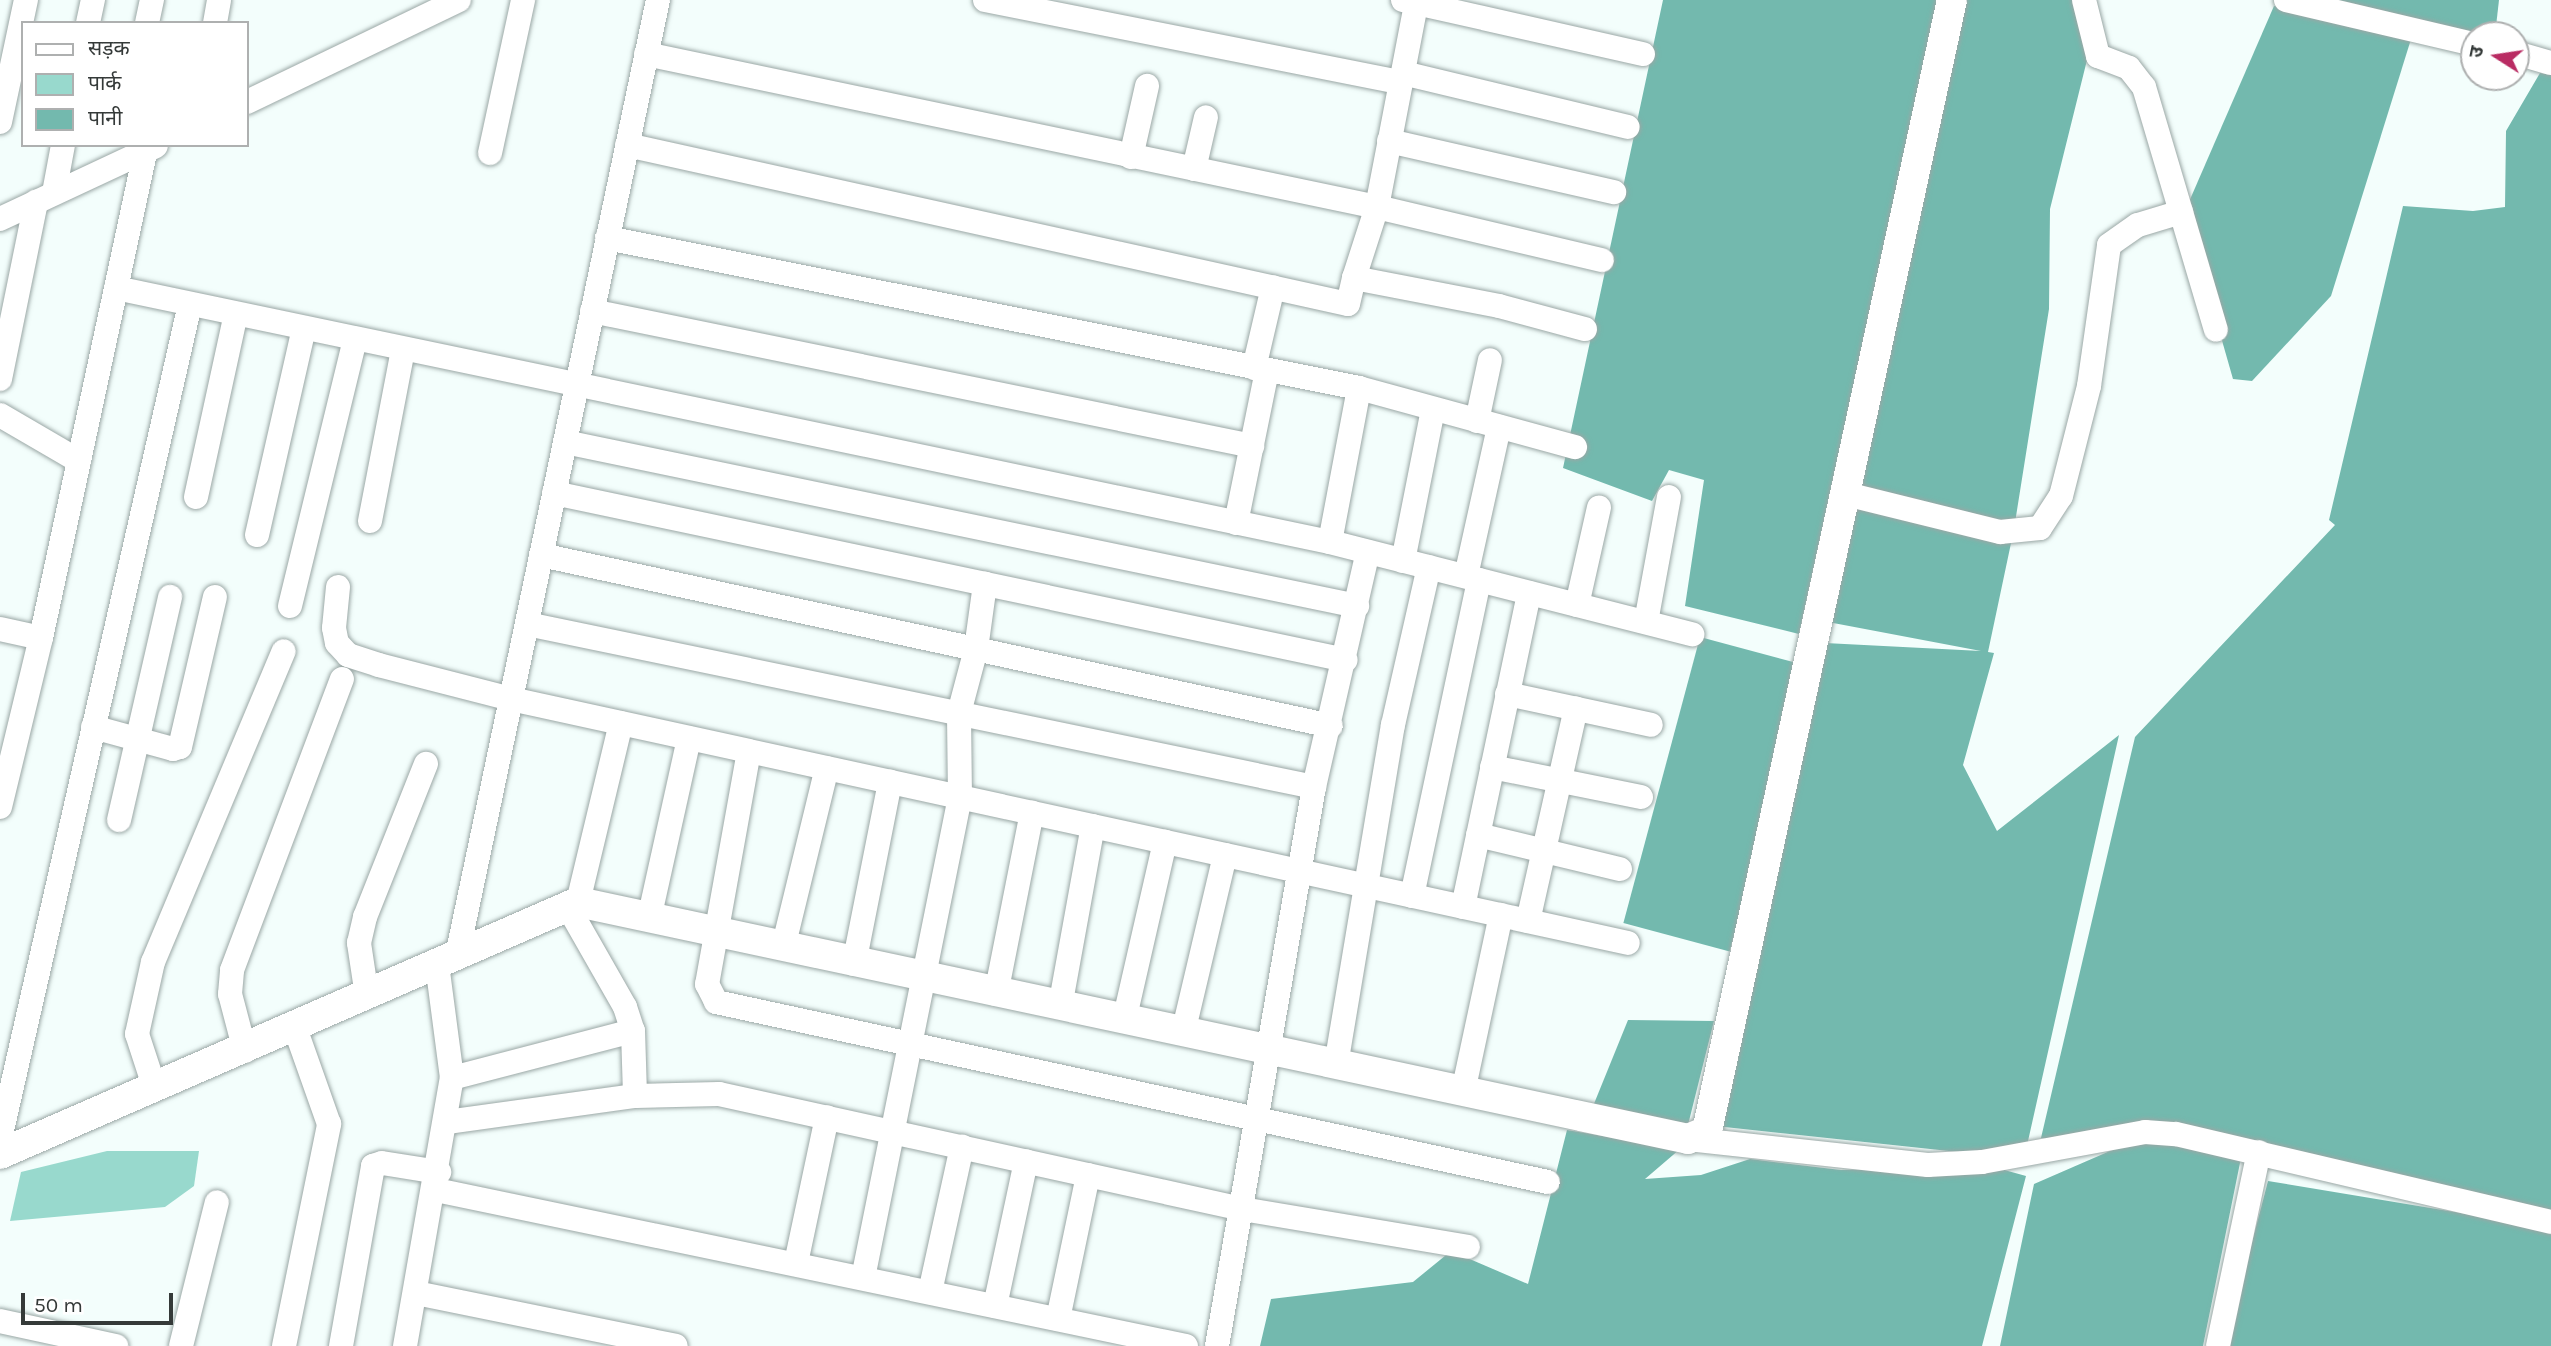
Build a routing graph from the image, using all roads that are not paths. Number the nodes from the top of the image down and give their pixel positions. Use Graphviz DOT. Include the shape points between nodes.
graph roads {
  1 [pos="26,0"];
  2 [pos="93,0"];
  3 [pos="152,0"];
  4 [pos="219,0"];
  5 [pos="414,0"];
  6 [pos="459,0"];
  7 [pos="523,0"];
  8 [pos="658,0"];
  9 [pos="1952,0"];
  10 [pos="2084,0"];
  11 [pos="2286,0"];
  12 [pos="993,1"];
  13 [pos="1412,1"];
  14 [pos="22,21"];
  15 [pos="88,21"];
  16 [pos="147,21"];
  17 [pos="215,21"];
  18 [pos="21,23"];
  19 [pos="409,24"];
  20 [pos="2460,41"];
  21 [pos="646,54"];
  22 [pos="1643,54"];
  23 [pos="2530,57"];
  24 [pos="2551,63"];
  25 [pos="1402,78"];
  26 [pos="1147,86"];
  27 [pos="248,102"];
  28 [pos="1206,117"];
  29 [pos="0,122"];
  30 [pos="1628,127"];
  31 [pos="1390,141"];
  32 [pos="627,145"];
  33 [pos="62,147"];
  34 [pos="136,151"];
  35 [pos="490,153"];
  36 [pos="1131,156"];
  37 [pos="1194,169"];
  38 [pos="1614,192"];
  39 [pos="45,197"];
  40 [pos="1377,207"];
  41 [pos="2181,212"];
  42 [pos="0,219"];
  43 [pos="607,238"];
  44 [pos="1602,260"];
  45 [pos="1354,278"];
  46 [pos="1273,287"];
  47 [pos="116,288"];
  48 [pos="190,304"];
  49 [pos="592,311"];
  50 [pos="236,314"];
  51 [pos="304,328"];
  52 [pos="1584,329"];
  53 [pos="2216,330"];
  54 [pos="355,339"];
  55 [pos="403,349"];
  56 [pos="1490,360"];
  57 [pos="1261,369"];
  58 [pos="0,379"];
  59 [pos="577,384"];
  60 [pos="1359,388"];
  61 [pos="1433,409"];
  62 [pos="0,415"];
  63 [pos="1488,424"];
  64 [pos="565,442"];
  65 [pos="1252,446"];
  66 [pos="1574,447"];
  67 [pos="79,461"];
  68 [pos="554,493"];
  69 [pos="1846,494"];
  70 [pos="196,496"];
  71 [pos="1669,498"];
  72 [pos="1599,507"];
  73 [pos="370,521"];
  74 [pos="1236,523"];
  75 [pos="257,535"];
  76 [pos="1330,542"];
  77 [pos="1368,552"];
  78 [pos="541,555"];
  79 [pos="1403,561"];
  80 [pos="1429,567"];
  81 [pos="1472,578"];
  82 [pos="985,584"];
  83 [pos="338,587"];
  84 [pos="1529,593"];
  85 [pos="170,597"];
  86 [pos="215,597"];
  87 [pos="1577,605"];
  88 [pos="290,606"];
  89 [pos="1357,606"];
  90 [pos="1646,622"];
  91 [pos="527,624"];
  92 [pos="0,629"];
  93 [pos="1692,634"];
  94 [pos="41,638"];
  95 [pos="976,649"];
  96 [pos="284,651"];
  97 [pos="1346,660"];
  98 [pos="342,679"];
  99 [pos="1507,694"];
  100 [pos="511,699"];
  101 [pos="1576,708"];
  102 [pos="959,713"];
  103 [pos="621,723"];
  104 [pos="1651,725"];
  105 [pos="1331,726"];
  106 [pos="93,727"];
  107 [pos="689,738"];
  108 [pos="139,740"];
  109 [pos="749,751"];
  110 [pos="426,764"];
  111 [pos="1492,767"];
  112 [pos="827,768"];
  113 [pos="1559,781"];
  114 [pos="890,782"];
  115 [pos="1314,787"];
  116 [pos="960,797"];
  117 [pos="1641,797"];
  118 [pos="0,807"];
  119 [pos="1032,813"];
  120 [pos="119,820"];
  121 [pos="1093,826"];
  122 [pos="1478,835"];
  123 [pos="1165,842"];
  124 [pos="1543,848"];
  125 [pos="1225,855"];
  126 [pos="1620,869"];
  127 [pos="1303,872"];
  128 [pos="1367,886"];
  129 [pos="1412,896"];
  130 [pos="573,905"];
  131 [pos="1463,907"];
  132 [pos="1501,915"];
  133 [pos="649,919"];
  134 [pos="1528,921"];
  135 [pos="715,933"];
  136 [pos="1628,943"];
  137 [pos="782,948"];
  138 [pos="447,960"];
  139 [pos="853,964"];
  140 [pos="926,980"];
  141 [pos="996,994"];
  142 [pos="367,996"];
  143 [pos="1060,1007"];
  144 [pos="1124,1021"];
  145 [pos="295,1028"];
  146 [pos="633,1031"];
  147 [pos="1183,1033"];
  148 [pos="912,1045"];
  149 [pos="245,1051"];
  150 [pos="1270,1051"];
  151 [pos="1336,1065"];
  152 [pos="452,1078"];
  153 [pos="155,1089"];
  154 [pos="1463,1092"];
  155 [pos="635,1096"];
  156 [pos="827,1117"];
  157 [pos="1258,1120"];
  158 [pos="447,1122"];
  159 [pos="894,1131"];
  160 [pos="0,1139"];
  161 [pos="1688,1139"];
  162 [pos="962,1146"];
  163 [pos="2259,1152"];
  164 [pos="0,1154"];
  165 [pos="1026,1161"];
  166 [pos="1088,1175"];
  167 [pos="437,1181"];
  168 [pos="1548,1182"];
  169 [pos="217,1202"];
  170 [pos="1242,1209"];
  171 [pos="2551,1222"];
  172 [pos="1468,1247"];
  173 [pos="796,1263"];
  174 [pos="863,1278"];
  175 [pos="930,1292"];
  176 [pos="416,1293"];
  177 [pos="995,1306"];
  178 [pos="1058,1319"];
  179 [pos="0,1321"];
  180 [pos="75,1342"];
  181 [pos="116,1346"];
  182 [pos="181,1346"];
  183 [pos="284,1346"];
  184 [pos="341,1346"];
  185 [pos="405,1346"];
  186 [pos="676,1346"];
  187 [pos="1186,1346"];
  188 [pos="1217,1346"];
  189 [pos="2218,1346"];
  1 -- 14 [label="street"];
  2 -- 15 [label="street"];
  3 -- 16 [label="street"];
  4 -- 17 [label="street"];
  5 -- 19 [label="street"];
  6 -- 19 [label="street"];
  7 -- 35 [label="street"];
  8 -- 21 [label="street"];
  9 -- 69 [label="street"];
  10 -- 41 [label="street" via="2098,56 2129,68 2144,87"];
  11 -- 20 [label="street"];
  12 -- 25 [label="street"];
  13 -- 22 [label="street"];
  13 -- 25 [label="street"];
  18 -- 29 [label="street"];
  19 -- 27 [label="street"];
  21 -- 32 [label="street"];
  21 -- 36 [label="street"];
  23 -- 24 [label="street"];
  25 -- 30 [label="street"];
  25 -- 31 [label="street"];
  26 -- 36 [label="street"];
  28 -- 37 [label="street"];
  31 -- 38 [label="street"];
  31 -- 40 [label="street"];
  32 -- 43 [label="street"];
  32 -- 46 [label="street"];
  33 -- 39 [label="street"];
  34 -- 39 [label="street"];
  34 -- 47 [label="street"];
  36 -- 37 [label="street"];
  37 -- 40 [label="street"];
  39 -- 42 [label="street"];
  39 -- 58 [label="street"];
  40 -- 44 [label="street"];
  40 -- 45 [label="street"];
  41 -- 53 [label="street"];
  41 -- 69 [label="street" via="2138,225 2109,244 2089,386 2061,496 2040,528 2000,532"];
  43 -- 49 [label="street"];
  43 -- 57 [label="street"];
  45 -- 46 [label="street" via="1348,304"];
  45 -- 52 [label="street" via="1499,306"];
  46 -- 57 [label="street"];
  47 -- 48 [label="street"];
  47 -- 67 [label="street"];
  48 -- 50 [label="street"];
  48 -- 106 [label="street"];
  49 -- 59 [label="street"];
  49 -- 65 [label="street"];
  50 -- 51 [label="street"];
  50 -- 70 [label="street"];
  51 -- 54 [label="street"];
  51 -- 75 [label="street"];
  54 -- 55 [label="street"];
  54 -- 88 [label="street"];
  55 -- 59 [label="street"];
  55 -- 73 [label="street"];
  56 -- 63 [label="street"];
  57 -- 60 [label="street"];
  57 -- 65 [label="street"];
  59 -- 64 [label="street"];
  59 -- 74 [label="street"];
  60 -- 61 [label="street"];
  60 -- 76 [label="street"];
  61 -- 63 [label="street"];
  61 -- 79 [label="street"];
  62 -- 67 [label="street"];
  63 -- 66 [label="street"];
  63 -- 81 [label="street"];
  64 -- 68 [label="street"];
  64 -- 89 [label="street"];
  65 -- 74 [label="street"];
  67 -- 94 [label="street"];
  68 -- 78 [label="street"];
  68 -- 82 [label="street"];
  69 -- 161 [label="street" via="1707,1131"];
  71 -- 90 [label="street"];
  72 -- 87 [label="street"];
  74 -- 76 [label="street"];
  76 -- 77 [label="street"];
  77 -- 79 [label="street"];
  77 -- 89 [label="street"];
  78 -- 91 [label="street"];
  78 -- 95 [label="street"];
  79 -- 80 [label="street"];
  80 -- 81 [label="street"];
  80 -- 128 [label="street" via="1392,725"];
  81 -- 84 [label="street"];
  81 -- 129 [label="street"];
  82 -- 95 [label="street"];
  82 -- 97 [label="street"];
  83 -- 100 [label="street" via="334,628 337,643 348,655"];
  84 -- 87 [label="street"];
  84 -- 99 [label="street"];
  85 -- 108 [label="street"];
  86 -- 108 [label="street" via="180,747"];
  87 -- 90 [label="street"];
  89 -- 97 [label="street"];
  90 -- 93 [label="street"];
  91 -- 100 [label="street"];
  91 -- 102 [label="street"];
  92 -- 94 [label="street"];
  94 -- 118 [label="street"];
  95 -- 102 [label="street"];
  95 -- 105 [label="street"];
  96 -- 153 [label="street" via="153,962 137,1034"];
  97 -- 105 [label="street"];
  98 -- 149 [label="street" via="232,970 230,993"];
  99 -- 101 [label="street"];
  99 -- 111 [label="street"];
  100 -- 103 [label="street"];
  100 -- 138 [label="street"];
  101 -- 104 [label="street"];
  101 -- 113 [label="street"];
  102 -- 115 [label="street"];
  102 -- 116 [label="street"];
  103 -- 107 [label="street"];
  103 -- 130 [label="street"];
  105 -- 115 [label="street"];
  106 -- 108 [label="street"];
  106 -- 160 [label="street"];
  107 -- 109 [label="street"];
  107 -- 133 [label="street"];
  108 -- 120 [label="street"];
  109 -- 112 [label="street"];
  109 -- 135 [label="street"];
  110 -- 142 [label="street" via="365,917 359,943"];
  111 -- 113 [label="street"];
  111 -- 122 [label="street"];
  112 -- 114 [label="street"];
  112 -- 137 [label="street"];
  113 -- 117 [label="street"];
  113 -- 124 [label="street"];
  114 -- 116 [label="street"];
  114 -- 139 [label="street"];
  115 -- 127 [label="street"];
  116 -- 119 [label="street"];
  116 -- 140 [label="street"];
  119 -- 121 [label="street"];
  119 -- 141 [label="street"];
  121 -- 123 [label="street"];
  121 -- 143 [label="street"];
  122 -- 124 [label="street"];
  122 -- 131 [label="street"];
  123 -- 125 [label="street"];
  123 -- 144 [label="street"];
  124 -- 126 [label="street"];
  124 -- 134 [label="street"];
  125 -- 127 [label="street"];
  125 -- 147 [label="street"];
  127 -- 128 [label="street"];
  127 -- 150 [label="street"];
  128 -- 129 [label="street"];
  128 -- 151 [label="street"];
  129 -- 131 [label="street"];
  130 -- 133 [label="street"];
  130 -- 138 [label="street"];
  130 -- 146 [label="street"];
  131 -- 132 [label="street"];
  132 -- 134 [label="street"];
  132 -- 154 [label="street"];
  133 -- 135 [label="street"];
  134 -- 136 [label="street"];
  135 -- 137 [label="street"];
  135 -- 148 [label="street" via="708,984 716,1002"];
  137 -- 139 [label="street"];
  138 -- 142 [label="street"];
  138 -- 152 [label="street"];
  139 -- 140 [label="street"];
  140 -- 141 [label="street"];
  140 -- 148 [label="street"];
  141 -- 143 [label="street"];
  142 -- 145 [label="street"];
  143 -- 144 [label="street"];
  144 -- 147 [label="street"];
  145 -- 149 [label="street"];
  145 -- 183 [label="street" via="329,1125"];
  146 -- 152 [label="street"];
  146 -- 155 [label="street"];
  147 -- 150 [label="street"];
  148 -- 157 [label="street"];
  148 -- 159 [label="street"];
  149 -- 153 [label="street"];
  150 -- 151 [label="street"];
  150 -- 157 [label="street"];
  151 -- 154 [label="street"];
  152 -- 158 [label="street"];
  153 -- 164 [label="street"];
  154 -- 161 [label="street"];
  155 -- 156 [label="street" via="719,1094"];
  155 -- 158 [label="street"];
  156 -- 159 [label="street"];
  156 -- 173 [label="street"];
  157 -- 168 [label="street"];
  157 -- 170 [label="street"];
  158 -- 167 [label="street"];
  159 -- 162 [label="street"];
  159 -- 174 [label="street"];
  161 -- 163 [label="street" via="1928,1165 1982,1162 2145,1132"];
  162 -- 165 [label="street"];
  162 -- 175 [label="street"];
  163 -- 171 [label="street"];
  163 -- 189 [label="street"];
  165 -- 166 [label="street"];
  165 -- 177 [label="street"];
  166 -- 170 [label="street"];
  166 -- 178 [label="street"];
  167 -- 173 [label="street"];
  167 -- 176 [label="street"];
  167 -- 184 [label="street" via="382,1163 373,1166"];
  169 -- 182 [label="street"];
  170 -- 172 [label="street"];
  170 -- 188 [label="street"];
  173 -- 174 [label="street"];
  174 -- 175 [label="street"];
  175 -- 177 [label="street"];
  176 -- 185 [label="street"];
  176 -- 186 [label="street"];
  177 -- 178 [label="street"];
  178 -- 187 [label="street"];
  179 -- 180 [label="street"];
  180 -- 181 [label="street"];
}
